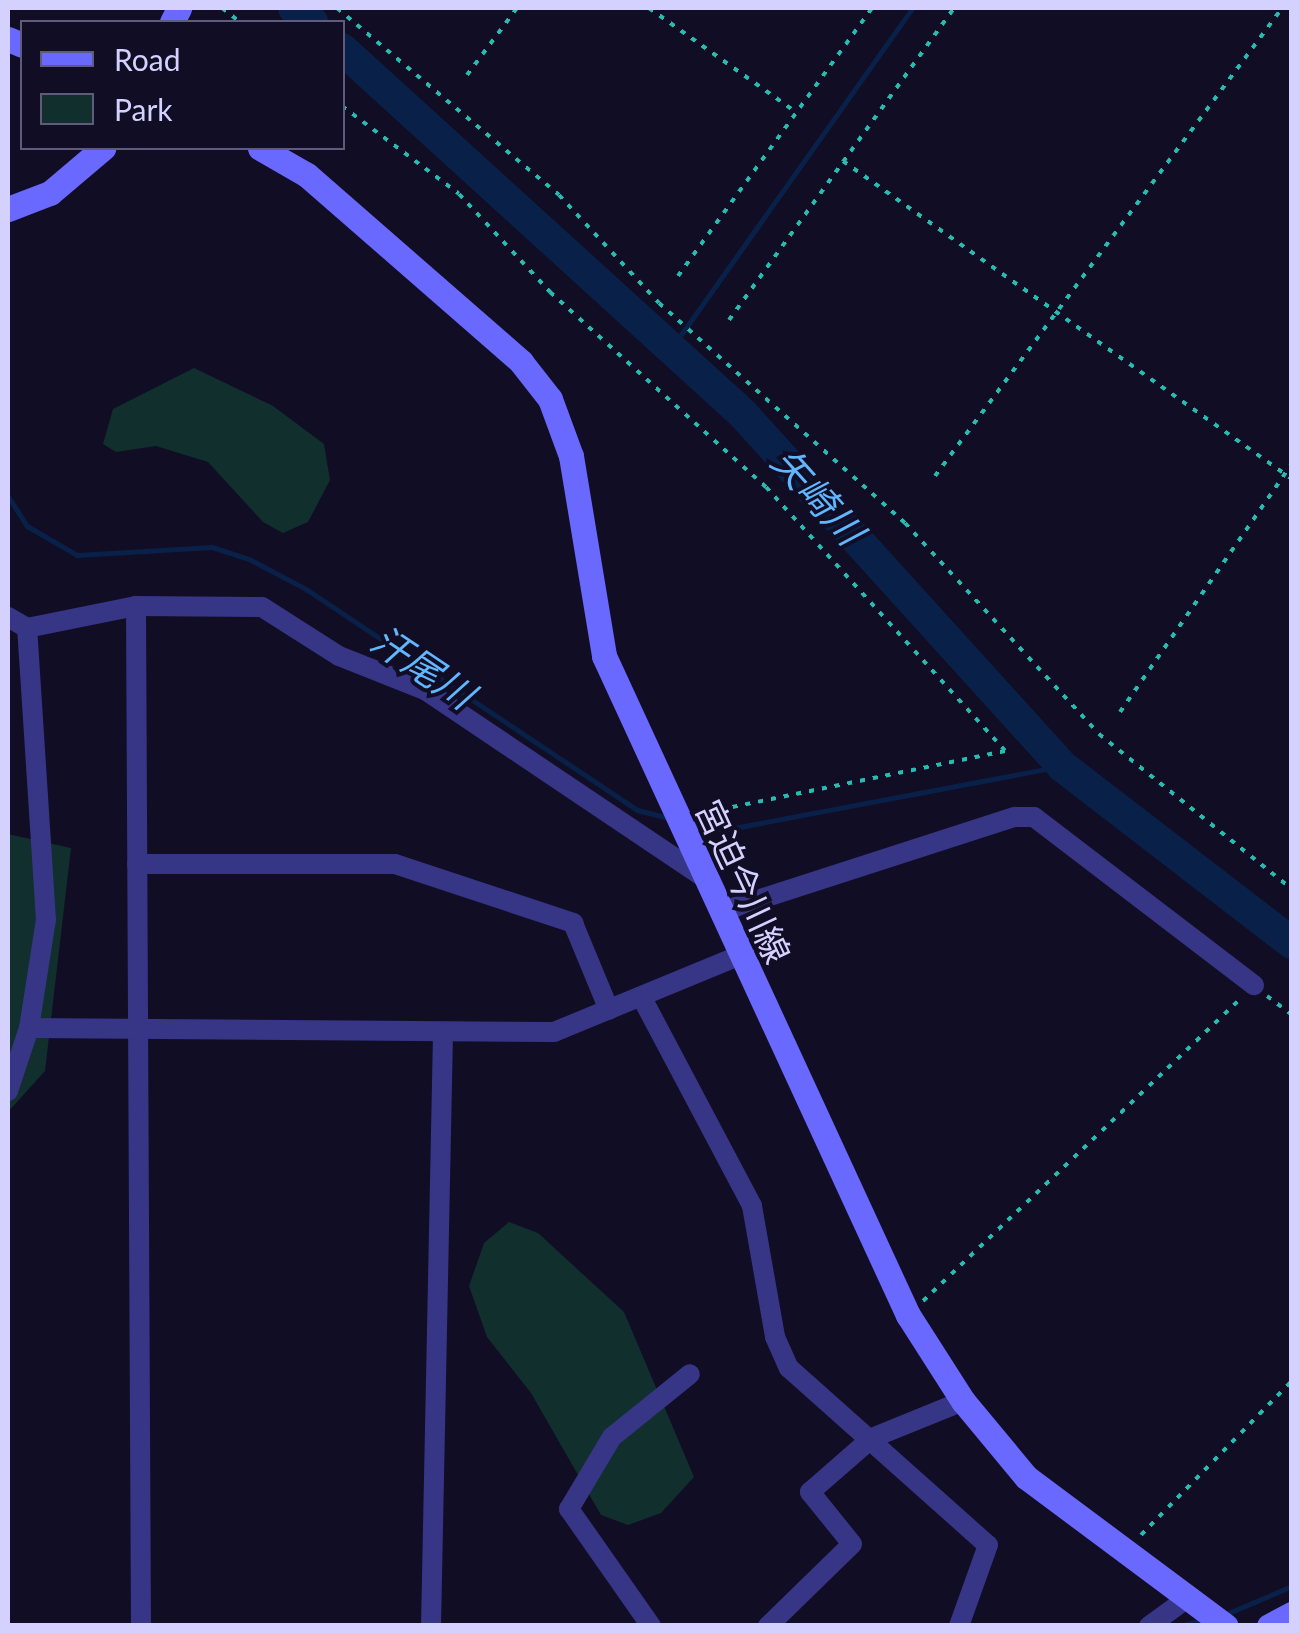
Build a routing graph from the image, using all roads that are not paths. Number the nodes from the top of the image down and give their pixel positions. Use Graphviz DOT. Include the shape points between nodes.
graph roads {
  1 [pos="102,150"];
  2 [pos="263,150"];
  3 [pos="8,210"];
  4 [pos="136,606"];
  5 [pos="8,616"];
  6 [pos="26,628"];
  7 [pos="136,864"];
  8 [pos="703,876"];
  9 [pos="720,912"];
  10 [pos="741,955"];
  11 [pos="1254,985"];
  12 [pos="642,998"];
  13 [pos="608,1010"];
  14 [pos="30,1028"];
  15 [pos="137,1028"];
  16 [pos="443,1032"];
  17 [pos="8,1090"];
  18 [pos="690,1374"];
  19 [pos="962,1401"];
  20 [pos="872,1438"];
  21 [pos="1189,1597"];
  22 [pos="1292,1614"];
  23 [pos="141,1626"];
  24 [pos="431,1626"];
  25 [pos="652,1626"];
  26 [pos="768,1626"];
  27 [pos="959,1626"];
  28 [pos="1148,1626"];
  29 [pos="1226,1626"];
  30 [pos="1269,1626"];
  1 -- 3 [label="main road" via="50,193"];
  2 -- 8 [label="main road, 宮迫今川線" via="307,175 521,362 550,399 571,456 604,656"];
  4 -- 6 [label="street"];
  4 -- 7 [label="street"];
  4 -- 8 [label="street" via="262,608 338,656 425,690"];
  5 -- 6 [label="street"];
  6 -- 14 [label="street" via="47,868 42,970"];
  7 -- 13 [label="street" via="394,864 573,924"];
  7 -- 15 [label="street"];
  8 -- 9 [label="main road, 宮迫今川線"];
  9 -- 10 [label="main road, 宮迫今川線"];
  9 -- 11 [label="street" via="1015,817 1034,817"];
  10 -- 12 [label="street"];
  10 -- 19 [label="main road, 宮迫今川線" via="908,1315"];
  12 -- 13 [label="street"];
  12 -- 20 [label="street" via="752,1206 784,1359"];
  13 -- 16 [label="street" via="554,1032"];
  14 -- 15 [label="street"];
  14 -- 17 [label="street"];
  15 -- 16 [label="street"];
  15 -- 23 [label="street"];
  16 -- 24 [label="street"];
  18 -- 25 [label="street" via="612,1436 568,1509"];
  19 -- 20 [label="street"];
  19 -- 21 [label="main road, 宮迫今川線" via="1026,1476"];
  20 -- 26 [label="street" via="810,1492 852,1544"];
  20 -- 27 [label="street" via="988,1545"];
  21 -- 28 [label="street"];
  21 -- 29 [label="main road, 宮迫今川線"];
  22 -- 30 [label="main road"];
}
